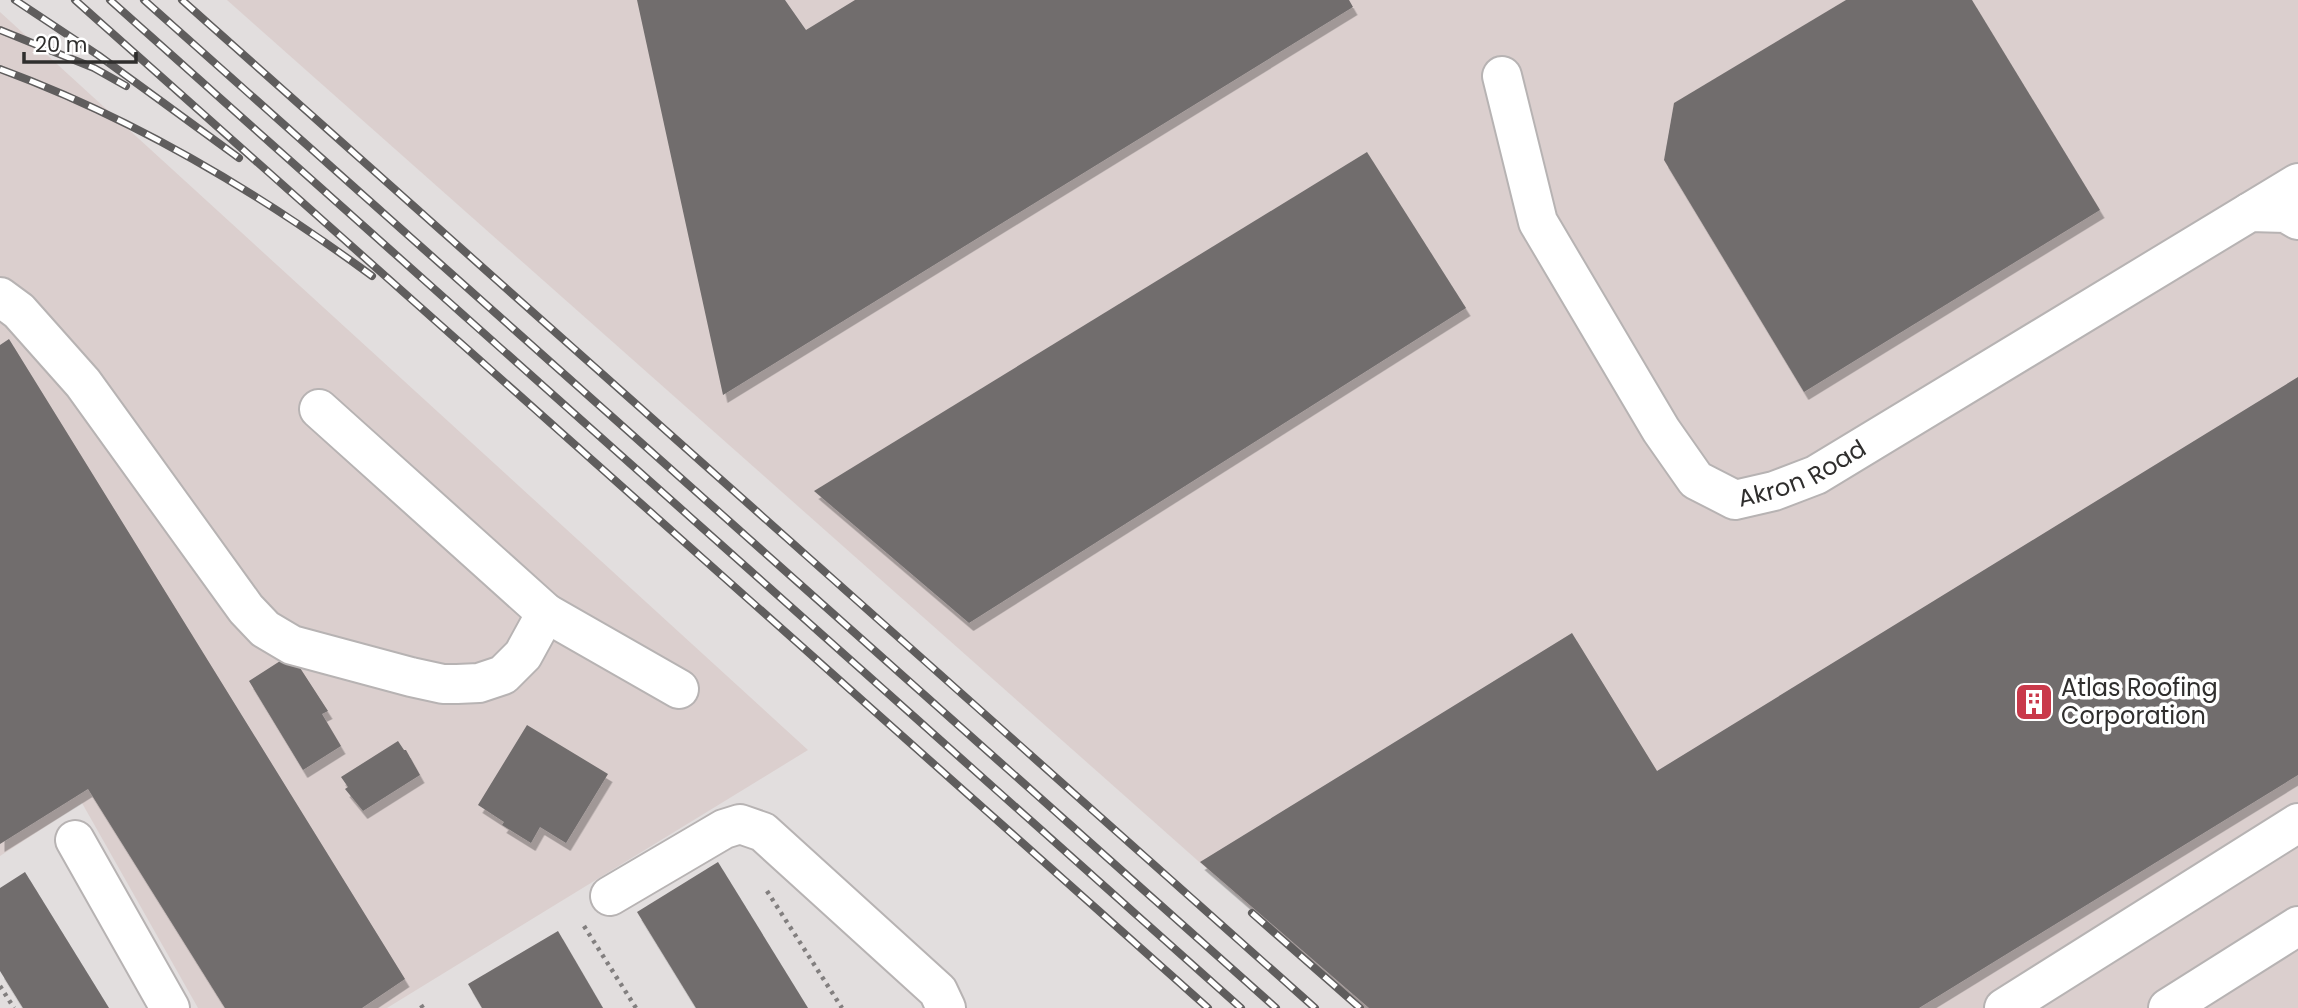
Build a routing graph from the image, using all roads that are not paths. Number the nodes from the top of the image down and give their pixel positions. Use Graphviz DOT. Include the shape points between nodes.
graph roads {
  1 [pos="1502,76"];
  2 [pos="2298,183"];
  3 [pos="2250,212"];
  4 [pos="2298,220"];
  5 [pos="0,297"];
  6 [pos="319,409"];
  7 [pos="545,613"];
  8 [pos="679,689"];
  9 [pos="2298,823"];
  10 [pos="75,840"];
  11 [pos="610,896"];
  12 [pos="2298,926"];
  13 [pos="170,1008"];
  14 [pos="946,1008"];
  15 [pos="2004,1008"];
  16 [pos="2168,1008"];
  1 -- 3 [label="street, Akron Road" via="1538,222 1661,430 1696,480 1735,500 1816,475"];
  2 -- 3 [label="street, Akron Road"];
  3 -- 4 [label="street" via="2286,214"];
  5 -- 7 [label="street" via="19,311 83,383 246,609 265,629 292,645 443,684 479,683 502,675 523,655"];
  6 -- 7 [label="street"];
  7 -- 8 [label="street"];
  9 -- 15 [label="street"];
  10 -- 13 [label="street"];
  11 -- 14 [label="street" via="724,829 740,824 755,828 938,991"];
  12 -- 16 [label="street"];
}
